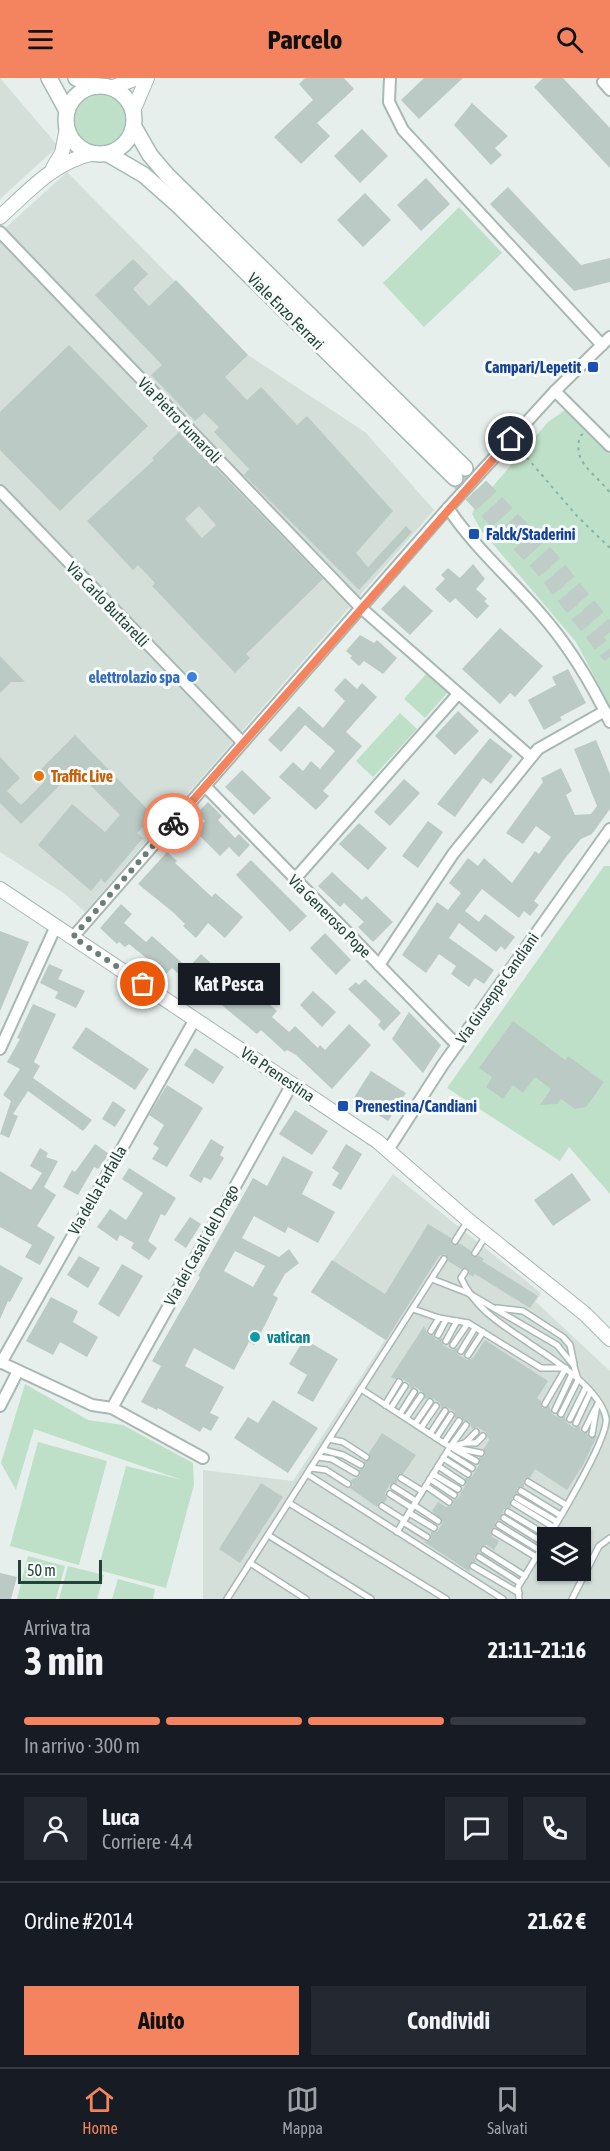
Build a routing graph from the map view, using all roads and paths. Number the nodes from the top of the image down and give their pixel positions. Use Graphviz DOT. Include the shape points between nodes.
graph roads {
  1 [pos="49,78"];
  2 [pos="76,78"];
  3 [pos="138,78"];
  4 [pos="147,78"];
  5 [pos="390,78"];
  6 [pos="607,78"];
  7 [pos="104,87"];
  8 [pos="610,90"];
  9 [pos="67,111"];
  10 [pos="133,111"];
  11 [pos="134,127"];
  12 [pos="67,128"];
  13 [pos="101,153"];
  14 [pos="53,168"];
  15 [pos="0,217"];
  16 [pos="0,232"];
  17 [pos="606,341"];
  18 [pos="555,390"];
  19 [pos="594,429"];
  20 [pos="511,439"];
  21 [pos="610,446"];
  22 [pos="0,491"];
  23 [pos="610,493"];
  24 [pos="448,508"];
  25 [pos="610,548"];
  26 [pos="360,607"];
  27 [pos="458,694"];
  28 [pos="608,717"];
  29 [pos="242,742"];
  30 [pos="531,757"];
  31 [pos="205,786"];
  32 [pos="610,829"];
  33 [pos="294,880"];
  34 [pos="0,890"];
  35 [pos="56,926"];
  36 [pos="73,937"];
  37 [pos="379,965"];
  38 [pos="195,1019"];
  39 [pos="457,1045"];
  40 [pos="0,1049"];
  41 [pos="292,1084"];
  42 [pos="388,1150"];
  43 [pos="468,1220"];
  44 [pos="486,1234"];
  45 [pos="455,1241"];
  46 [pos="476,1253"];
  47 [pos="444,1259"];
  48 [pos="465,1272"];
  49 [pos="432,1279"];
  50 [pos="468,1293"];
  51 [pos="493,1308"];
  52 [pos="413,1309"];
  53 [pos="439,1318"];
  54 [pos="446,1320"];
  55 [pos="457,1322"];
  56 [pos="468,1323"];
  57 [pos="596,1324"];
  58 [pos="475,1328"];
  59 [pos="431,1331"];
  60 [pos="483,1332"];
  61 [pos="610,1332"];
  62 [pos="438,1335"];
  63 [pos="610,1339"];
  64 [pos="446,1341"];
  65 [pos="453,1345"];
  66 [pos="461,1351"];
  67 [pos="468,1355"];
  68 [pos="1,1362"];
  69 [pos="574,1366"];
  70 [pos="566,1368"];
  71 [pos="18,1371"];
  72 [pos="572,1374"];
  73 [pos="578,1380"];
  74 [pos="402,1384"];
  75 [pos="361,1389"];
  76 [pos="588,1390"];
  77 [pos="414,1392"];
  78 [pos="421,1396"];
  79 [pos="430,1402"];
  80 [pos="597,1403"];
  81 [pos="545,1404"];
  82 [pos="0,1406"];
  83 [pos="388,1406"];
  84 [pos="436,1406"];
  85 [pos="112,1408"];
  86 [pos="555,1410"];
  87 [pos="445,1411"];
  88 [pos="400,1414"];
  89 [pos="561,1414"];
  90 [pos="451,1415"];
  91 [pos="406,1418"];
  92 [pos="570,1419"];
  93 [pos="459,1421"];
  94 [pos="415,1424"];
  95 [pos="576,1424"];
  96 [pos="466,1425"];
  97 [pos="421,1428"];
  98 [pos="585,1429"];
  99 [pos="476,1432"];
  100 [pos="430,1434"];
  101 [pos="592,1434"];
  102 [pos="483,1436"];
  103 [pos="436,1438"];
  104 [pos="329,1439"];
  105 [pos="444,1443"];
  106 [pos="465,1443"];
  107 [pos="448,1449"];
  108 [pos="322,1450"];
  109 [pos="481,1453"];
  110 [pos="318,1457"];
  111 [pos="366,1457"];
  112 [pos="203,1458"];
  113 [pos="443,1458"];
  114 [pos="476,1461"];
  115 [pos="361,1465"];
  116 [pos="438,1466"];
  117 [pos="311,1467"];
  118 [pos="472,1468"];
  119 [pos="356,1473"];
  120 [pos="307,1474"];
  121 [pos="468,1474"];
  122 [pos="432,1476"];
  123 [pos="401,1478"];
  124 [pos="462,1482"];
  125 [pos="528,1482"];
  126 [pos="348,1484"];
  127 [pos="394,1487"];
  128 [pos="424,1488"];
  129 [pos="458,1489"];
  130 [pos="521,1491"];
  131 [pos="390,1494"];
  132 [pos="454,1495"];
  133 [pos="449,1502"];
  134 [pos="289,1503"];
  135 [pos="566,1505"];
  136 [pos="382,1506"];
  137 [pos="413,1507"];
  138 [pos="508,1512"];
  139 [pos="504,1518"];
  140 [pos="558,1518"];
  141 [pos="404,1521"];
  142 [pos="438,1521"];
  143 [pos="499,1526"];
  144 [pos="553,1527"];
  145 [pos="434,1528"];
  146 [pos="537,1529"];
  147 [pos="397,1532"];
  148 [pos="495,1532"];
  149 [pos="268,1535"];
  150 [pos="427,1538"];
  151 [pos="610,1538"];
  152 [pos="537,1539"];
  153 [pos="484,1550"];
  154 [pos="537,1550"];
  155 [pos="479,1557"];
  156 [pos="536,1557"];
  157 [pos="250,1563"];
  158 [pos="473,1566"];
  159 [pos="525,1575"];
  160 [pos="520,1583"];
  161 [pos="519,1596"];
  162 [pos="227,1599"];
  163 [pos="306,1599"];
  164 [pos="370,1599"];
  165 [pos="446,1599"];
  166 [pos="503,1599"];
  167 [pos="572,1599"];
  1 -- 9 [label="main road"];
  2 -- 7 [label="main road"];
  3 -- 7 [label="street"];
  4 -- 10 [label="street"];
  5 -- 17 [label="street" via="389,102 403,130"];
  6 -- 8 [label="street" via="603,82"];
  7 -- 9 [label="main road" via="77,94"];
  7 -- 10 [label="main road" via="122,94"];
  9 -- 12 [label="main road"];
  10 -- 11 [label="main road"];
  11 -- 13 [label="main road" via="126,143"];
  11 -- 13 [label="main road, Viale Enzo Ferrari" via="167,175 460,473 179,206 137,170"];
  12 -- 13 [label="main road" via="74,142"];
  12 -- 14 [label="street" via="62,153"];
  13 -- 14 [label="street" via="72,158"];
  14 -- 15 [label="street"];
  16 -- 26 [label="street, Via Pietro Fumaroli"];
  17 -- 18 [label="street"];
  18 -- 19 [label="street"];
  18 -- 20 [label="street"];
  19 -- 21 [label="street"];
  19 -- 23 [label="path" via="580,436 576,449 579,459"];
  20 -- 24 [label="street"];
  20 -- 25 [label="path"];
  22 -- 29 [label="street, Via Carlo Buttarelli"];
  24 -- 26 [label="street"];
  24 -- 28 [label="street" via="559,636"];
  26 -- 27 [label="street, Via Pietro Fumaroli"];
  26 -- 29 [label="street"];
  27 -- 30 [label="street, Via Pietro Fumaroli"];
  27 -- 33 [label="street"];
  28 -- 30 [label="street" via="538,749"];
  29 -- 31 [label="street"];
  30 -- 37 [label="street" via="453,855"];
  31 -- 33 [label="street, Via Generoso Pope"];
  31 -- 36 [label="street"];
  32 -- 39 [label="street, Via Giuseppe Candiani"];
  33 -- 37 [label="street, Via Generoso Pope"];
  34 -- 35 [label="street, Via Prenestina"];
  35 -- 36 [label="street, Via Prenestina"];
  35 -- 40 [label="street"];
  36 -- 38 [label="street, Via Prenestina"];
  37 -- 39 [label="street, Via Generoso Pope"];
  38 -- 41 [label="street, Via Prenestina"];
  38 -- 68 [label="street, Via della Farfalla"];
  39 -- 42 [label="street, Via Giuseppe Candiani"];
  41 -- 42 [label="street, Via Prenestina"];
  41 -- 85 [label="street, Via dei Casali del Drago"];
  42 -- 43 [label="street, Via Prenestina"];
  43 -- 44 [label="street, Via Prenestina"];
  43 -- 45 [label="lane"];
  44 -- 46 [label="lane"];
  44 -- 57 [label="street, Via Prenestina"];
  47 -- 49 [label="lane"];
  48 -- 50 [label="lane" via="461,1278"];
  49 -- 50 [label="lane"];
  49 -- 52 [label="lane"];
  50 -- 51 [label="lane"];
  50 -- 70 [label="lane" via="484,1312"];
  51 -- 69 [label="lane" via="557,1345"];
  51 -- 69 [label="lane" via="523,1311 563,1337 570,1345"];
  52 -- 53 [label="lane"];
  52 -- 75 [label="lane"];
  53 -- 54 [label="lane"];
  53 -- 59 [label="lane"];
  54 -- 55 [label="lane"];
  54 -- 62 [label="lane"];
  55 -- 56 [label="lane"];
  55 -- 64 [label="lane"];
  56 -- 58 [label="lane"];
  56 -- 65 [label="lane"];
  57 -- 61 [label="street, Via Prenestina"];
  57 -- 63 [label="street, Via Prenestina"];
  58 -- 60 [label="lane"];
  58 -- 66 [label="lane"];
  60 -- 67 [label="lane"];
  60 -- 70 [label="lane" via="541,1368"];
  68 -- 71 [label="street"];
  69 -- 73 [label="lane"];
  70 -- 72 [label="lane"];
  70 -- 81 [label="lane"];
  71 -- 82 [label="street"];
  71 -- 85 [label="street" via="92,1405"];
  72 -- 73 [label="lane"];
  72 -- 86 [label="lane"];
  73 -- 76 [label="lane"];
  73 -- 89 [label="lane"];
  74 -- 83 [label="lane"];
  75 -- 83 [label="lane"];
  75 -- 104 [label="lane"];
  76 -- 80 [label="lane"];
  76 -- 92 [label="lane"];
  76 -- 95 [label="lane"];
  77 -- 88 [label="lane"];
  78 -- 91 [label="lane"];
  79 -- 94 [label="lane"];
  80 -- 98 [label="lane"];
  80 -- 101 [label="lane"];
  80 -- 135 [label="lane" via="606,1418 605,1432"];
  83 -- 88 [label="lane"];
  84 -- 97 [label="lane"];
  85 -- 112 [label="street"];
  87 -- 100 [label="lane"];
  88 -- 91 [label="lane"];
  90 -- 103 [label="lane"];
  91 -- 94 [label="lane"];
  93 -- 105 [label="lane"];
  94 -- 97 [label="lane"];
  96 -- 107 [label="lane"];
  97 -- 100 [label="lane"];
  99 -- 106 [label="lane"];
  100 -- 103 [label="lane"];
  102 -- 106 [label="lane" via="476,1443"];
  103 -- 105 [label="lane"];
  104 -- 108 [label="lane"];
  104 -- 111 [label="lane" via="343,1442"];
  105 -- 107 [label="lane"];
  106 -- 107 [label="lane"];
  107 -- 109 [label="lane"];
  107 -- 113 [label="lane"];
  107 -- 114 [label="lane"];
  107 -- 118 [label="lane"];
  108 -- 110 [label="lane"];
  108 -- 115 [label="lane" via="336,1452"];
  110 -- 117 [label="lane"];
  110 -- 119 [label="lane" via="333,1459"];
  113 -- 116 [label="lane"];
  113 -- 121 [label="lane"];
  116 -- 122 [label="lane"];
  116 -- 124 [label="lane"];
  117 -- 120 [label="lane"];
  117 -- 126 [label="lane" via="326,1470"];
  120 -- 134 [label="lane"];
  120 -- 147 [label="lane"];
  122 -- 128 [label="lane"];
  122 -- 129 [label="lane"];
  122 -- 132 [label="lane"];
  123 -- 128 [label="lane"];
  125 -- 135 [label="lane"];
  127 -- 137 [label="lane"];
  128 -- 133 [label="lane"];
  128 -- 137 [label="lane"];
  130 -- 140 [label="lane"];
  131 -- 137 [label="lane"];
  134 -- 149 [label="lane"];
  134 -- 165 [label="lane"];
  135 -- 140 [label="lane"];
  136 -- 141 [label="lane"];
  137 -- 141 [label="lane"];
  137 -- 142 [label="lane"];
  137 -- 145 [label="lane"];
  138 -- 146 [label="lane"];
  139 -- 152 [label="lane"];
  140 -- 144 [label="lane"];
  140 -- 144 [label="lane" via="515,1500"];
  141 -- 147 [label="lane"];
  141 -- 150 [label="lane"];
  143 -- 154 [label="lane"];
  147 -- 166 [label="lane"];
  148 -- 156 [label="lane"];
  149 -- 157 [label="lane"];
  149 -- 164 [label="lane"];
  151 -- 167 [label="lane" via="599,1546"];
  153 -- 159 [label="lane"];
  155 -- 160 [label="lane"];
  156 -- 159 [label="lane"];
  157 -- 162 [label="lane"];
  157 -- 163 [label="lane"];
  158 -- 161 [label="lane"];
  159 -- 160 [label="lane"];
  160 -- 161 [label="lane"];
}
